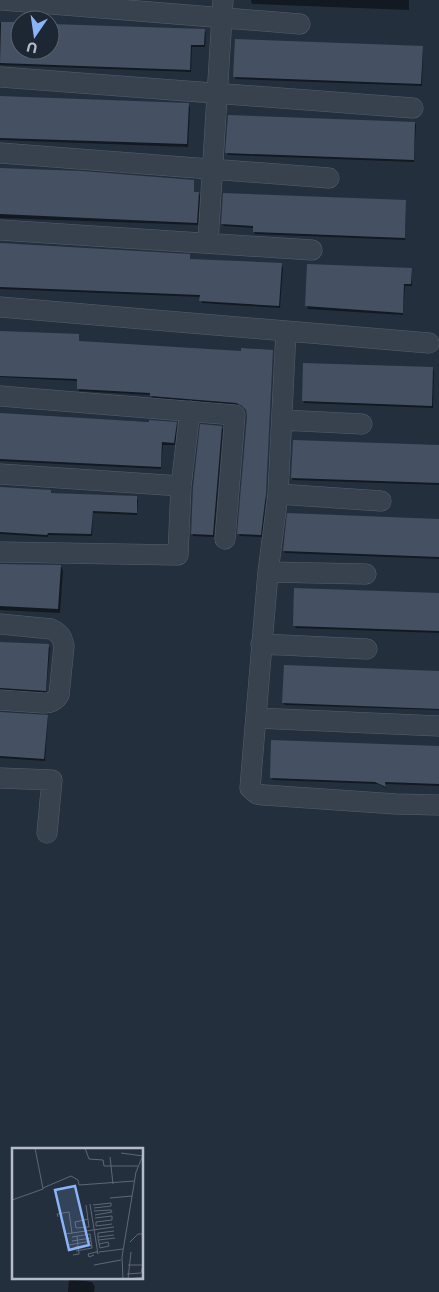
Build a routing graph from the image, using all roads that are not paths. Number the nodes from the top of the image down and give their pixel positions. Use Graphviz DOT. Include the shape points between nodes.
graph roads {
  1 [pos="2,0"];
  2 [pos="222,9"];
  3 [pos="300,24"];
  4 [pos="0,77"];
  5 [pos="218,92"];
  6 [pos="413,108"];
  7 [pos="0,153"];
  8 [pos="213,169"];
  9 [pos="329,178"];
  10 [pos="0,230"];
  11 [pos="208,242"];
  12 [pos="312,250"];
  13 [pos="0,307"];
  14 [pos="286,331"];
  15 [pos="429,343"];
  16 [pos="0,396"];
  17 [pos="190,411"];
  18 [pos="282,420"];
  19 [pos="362,424"];
  20 [pos="0,474"];
  21 [pos="181,486"];
  22 [pos="278,494"];
  23 [pos="381,501"];
  24 [pos="225,539"];
  25 [pos="0,552"];
  26 [pos="268,572"];
  27 [pos="366,574"];
  28 [pos="0,624"];
  29 [pos="261,644"];
  30 [pos="367,649"];
  31 [pos="0,700"];
  32 [pos="256,718"];
  33 [pos="439,726"];
  34 [pos="0,778"];
  35 [pos="439,805"];
  36 [pos="46,833"];
  1 -- 2 [label="street"];
  2 -- 3 [label="street"];
  2 -- 5 [label="street"];
  4 -- 5 [label="street"];
  5 -- 6 [label="street"];
  5 -- 8 [label="street"];
  7 -- 8 [label="street"];
  8 -- 9 [label="street"];
  8 -- 11 [label="street"];
  10 -- 11 [label="street"];
  11 -- 12 [label="street"];
  13 -- 14 [label="street"];
  14 -- 15 [label="street"];
  14 -- 18 [label="street"];
  16 -- 17 [label="street"];
  17 -- 21 [label="street"];
  17 -- 24 [label="street" via="234,415"];
  18 -- 19 [label="street"];
  18 -- 22 [label="street"];
  20 -- 21 [label="street"];
  21 -- 25 [label="street" via="178,556"];
  22 -- 23 [label="street"];
  22 -- 26 [label="street"];
  26 -- 27 [label="street"];
  26 -- 29 [label="street"];
  28 -- 31 [label="street" via="58,632 64,646 60,695 56,700 51,703"];
  29 -- 30 [label="street"];
  29 -- 32 [label="street"];
  32 -- 33 [label="street"];
  32 -- 35 [label="street" via="250,787 257,794"];
  34 -- 36 [label="street" via="52,780"];
}
